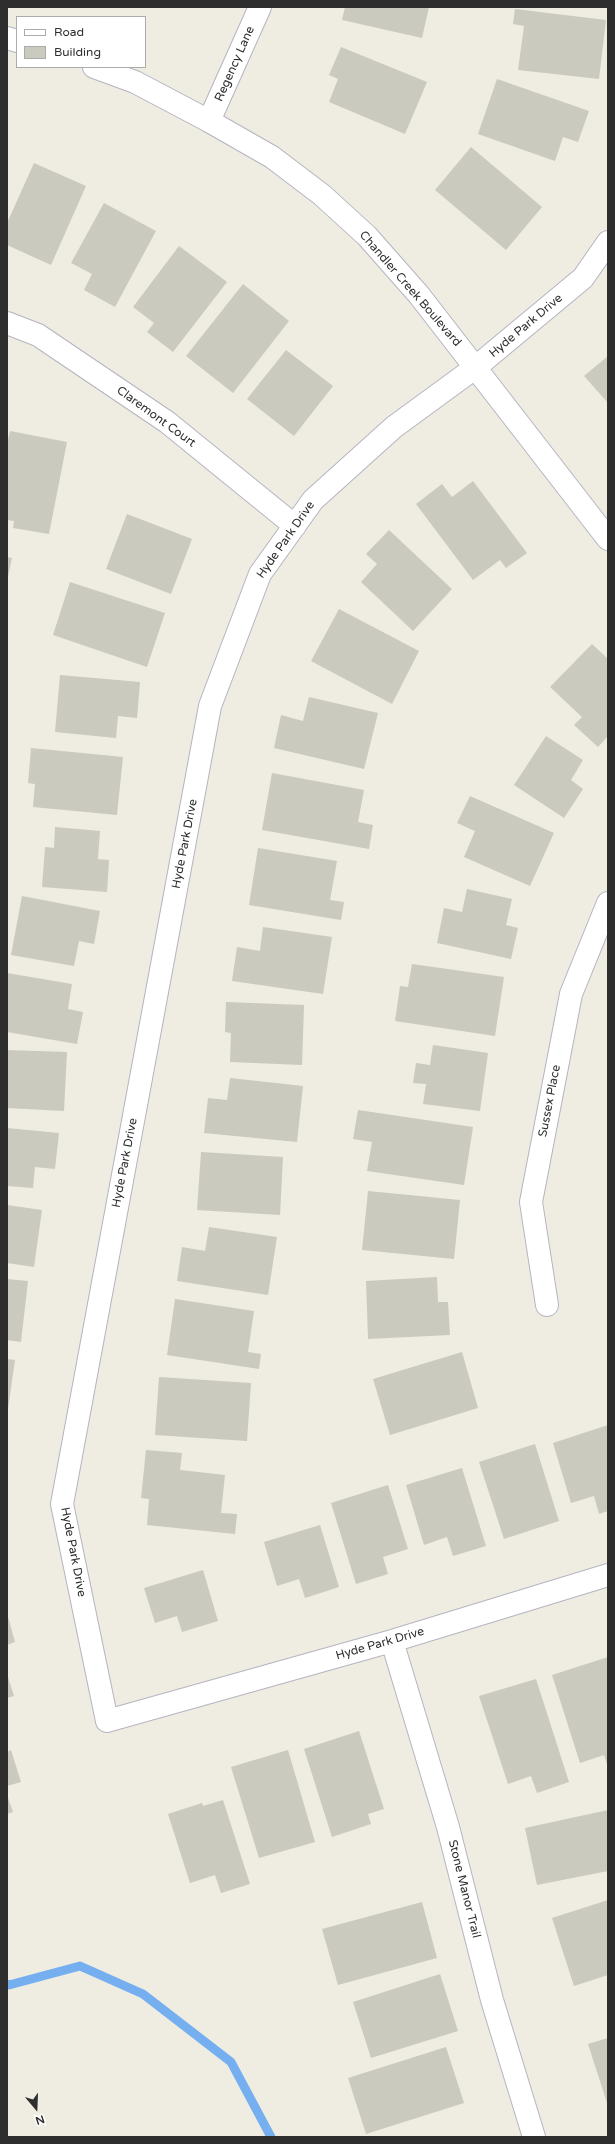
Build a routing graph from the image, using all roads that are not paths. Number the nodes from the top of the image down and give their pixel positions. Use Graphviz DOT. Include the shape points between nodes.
graph roads {
  1 [pos="260,7"];
  2 [pos="97,68"];
  3 [pos="209,120"];
  4 [pos="608,242"];
  5 [pos="7,323"];
  6 [pos="476,367"];
  7 [pos="295,526"];
  8 [pos="608,539"];
  9 [pos="608,903"];
  10 [pos="547,1305"];
  11 [pos="608,1575"];
  12 [pos="392,1641"];
  13 [pos="534,2137"];
  1 -- 3 [label="street, Regency Lane"];
  2 -- 3 [label="street, Chandler Creek Boulevard" via="135,82"];
  3 -- 6 [label="street, Chandler Creek Boulevard" via="272,157 322,195 367,236 419,294"];
  4 -- 6 [label="street, Hyde Park Drive" via="584,278"];
  5 -- 7 [label="street, Claremont Court" via="38,336 167,422"];
  6 -- 7 [label="street, Hyde Park Drive" via="394,427 313,500"];
  6 -- 8 [label="street, Chandler Creek Boulevard"];
  7 -- 12 [label="street, Hyde Park Drive" via="260,574 210,706 62,1504 107,1721"];
  9 -- 10 [label="street, Sussex Place" via="571,994 531,1202"];
  11 -- 12 [label="street, Hyde Park Drive"];
  12 -- 13 [label="street, Stone Manor Trail" via="448,1827 496,2014"];
}
